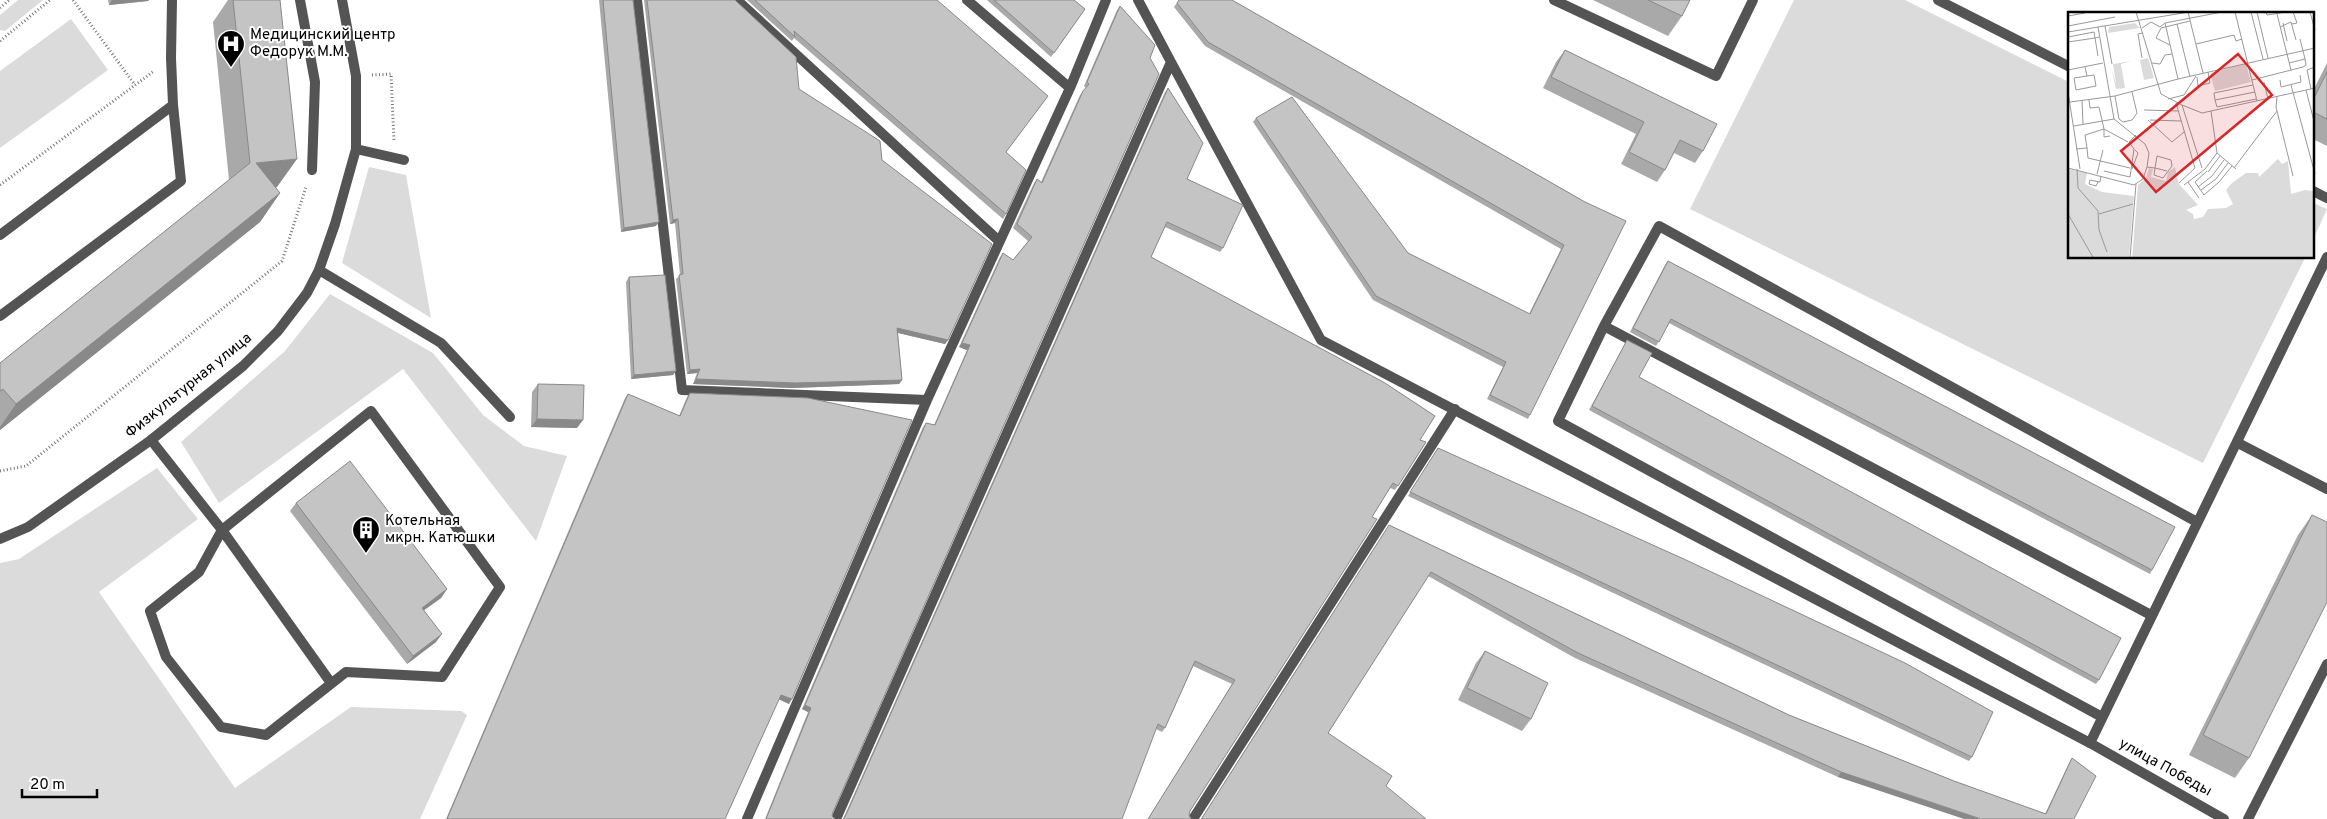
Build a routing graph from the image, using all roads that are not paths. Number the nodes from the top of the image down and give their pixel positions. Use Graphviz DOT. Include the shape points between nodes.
graph roads {
  1 [pos="172,0"];
  2 [pos="300,0"];
  3 [pos="342,0"];
  4 [pos="638,0"];
  5 [pos="737,0"];
  6 [pos="967,0"];
  7 [pos="1106,0"];
  8 [pos="1138,0"];
  9 [pos="1554,0"];
  10 [pos="1753,0"];
  11 [pos="1938,0"];
  12 [pos="1171,62"];
  13 [pos="2068,66"];
  14 [pos="1070,88"];
  15 [pos="173,105"];
  16 [pos="356,149"];
  17 [pos="404,160"];
  18 [pos="312,170"];
  19 [pos="2314,192"];
  20 [pos="2327,198"];
  21 [pos="0,235"];
  22 [pos="999,241"];
  23 [pos="2327,257"];
  24 [pos="319,270"];
  25 [pos="0,316"];
  26 [pos="1604,326"];
  27 [pos="927,400"];
  28 [pos="1455,409"];
  29 [pos="510,417"];
  30 [pos="151,440"];
  31 [pos="2238,443"];
  32 [pos="2327,490"];
  33 [pos="2198,522"];
  34 [pos="222,530"];
  35 [pos="0,539"];
  36 [pos="2151,615"];
  37 [pos="2327,664"];
  38 [pos="331,684"];
  39 [pos="2102,717"];
  40 [pos="2090,743"];
  41 [pos="747,819"];
  42 [pos="836,819"];
  43 [pos="1192,819"];
  44 [pos="2224,819"];
  45 [pos="2248,819"];
  1 -- 15 [label="street"];
  2 -- 18 [label="street" via="315,82"];
  3 -- 16 [label="street, Физкультурная улица" via="356,76"];
  4 -- 27 [label="street" via="682,390"];
  5 -- 22 [label="street"];
  6 -- 14 [label="street"];
  7 -- 14 [label="street"];
  8 -- 12 [label="street, улица Победы"];
  9 -- 10 [label="street" via="1716,76"];
  11 -- 13 [label="street"];
  12 -- 28 [label="street, улица Победы" via="1321,340"];
  12 -- 42 [label="street"];
  14 -- 22 [label="street"];
  15 -- 21 [label="street"];
  15 -- 25 [label="street" via="180,181"];
  16 -- 17 [label="street"];
  16 -- 24 [label="street, Физкультурная улица" via="336,224"];
  19 -- 20 [label="street"];
  22 -- 27 [label="street"];
  23 -- 31 [label="street"];
  24 -- 29 [label="street" via="441,343"];
  24 -- 30 [label="street, Физкультурная улица" via="307,293 278,331 243,366"];
  26 -- 33 [label="street" via="1659,226"];
  26 -- 36 [label="street"];
  26 -- 39 [label="street" via="1558,422"];
  27 -- 41 [label="street"];
  28 -- 40 [label="street, улица Победы"];
  28 -- 43 [label="street"];
  30 -- 34 [label="street"];
  30 -- 35 [label="street, Физкультурная улица" via="28,526"];
  31 -- 32 [label="street"];
  31 -- 33 [label="street"];
  33 -- 36 [label="street"];
  34 -- 38 [label="street"];
  34 -- 38 [label="street" via="198,572 150,611 166,657 221,727 266,735"];
  34 -- 38 [label="street" via="371,410 500,587 442,677 346,672"];
  36 -- 39 [label="street"];
  37 -- 45 [label="street"];
  39 -- 40 [label="street"];
  40 -- 44 [label="street, улица Победы"];
}
